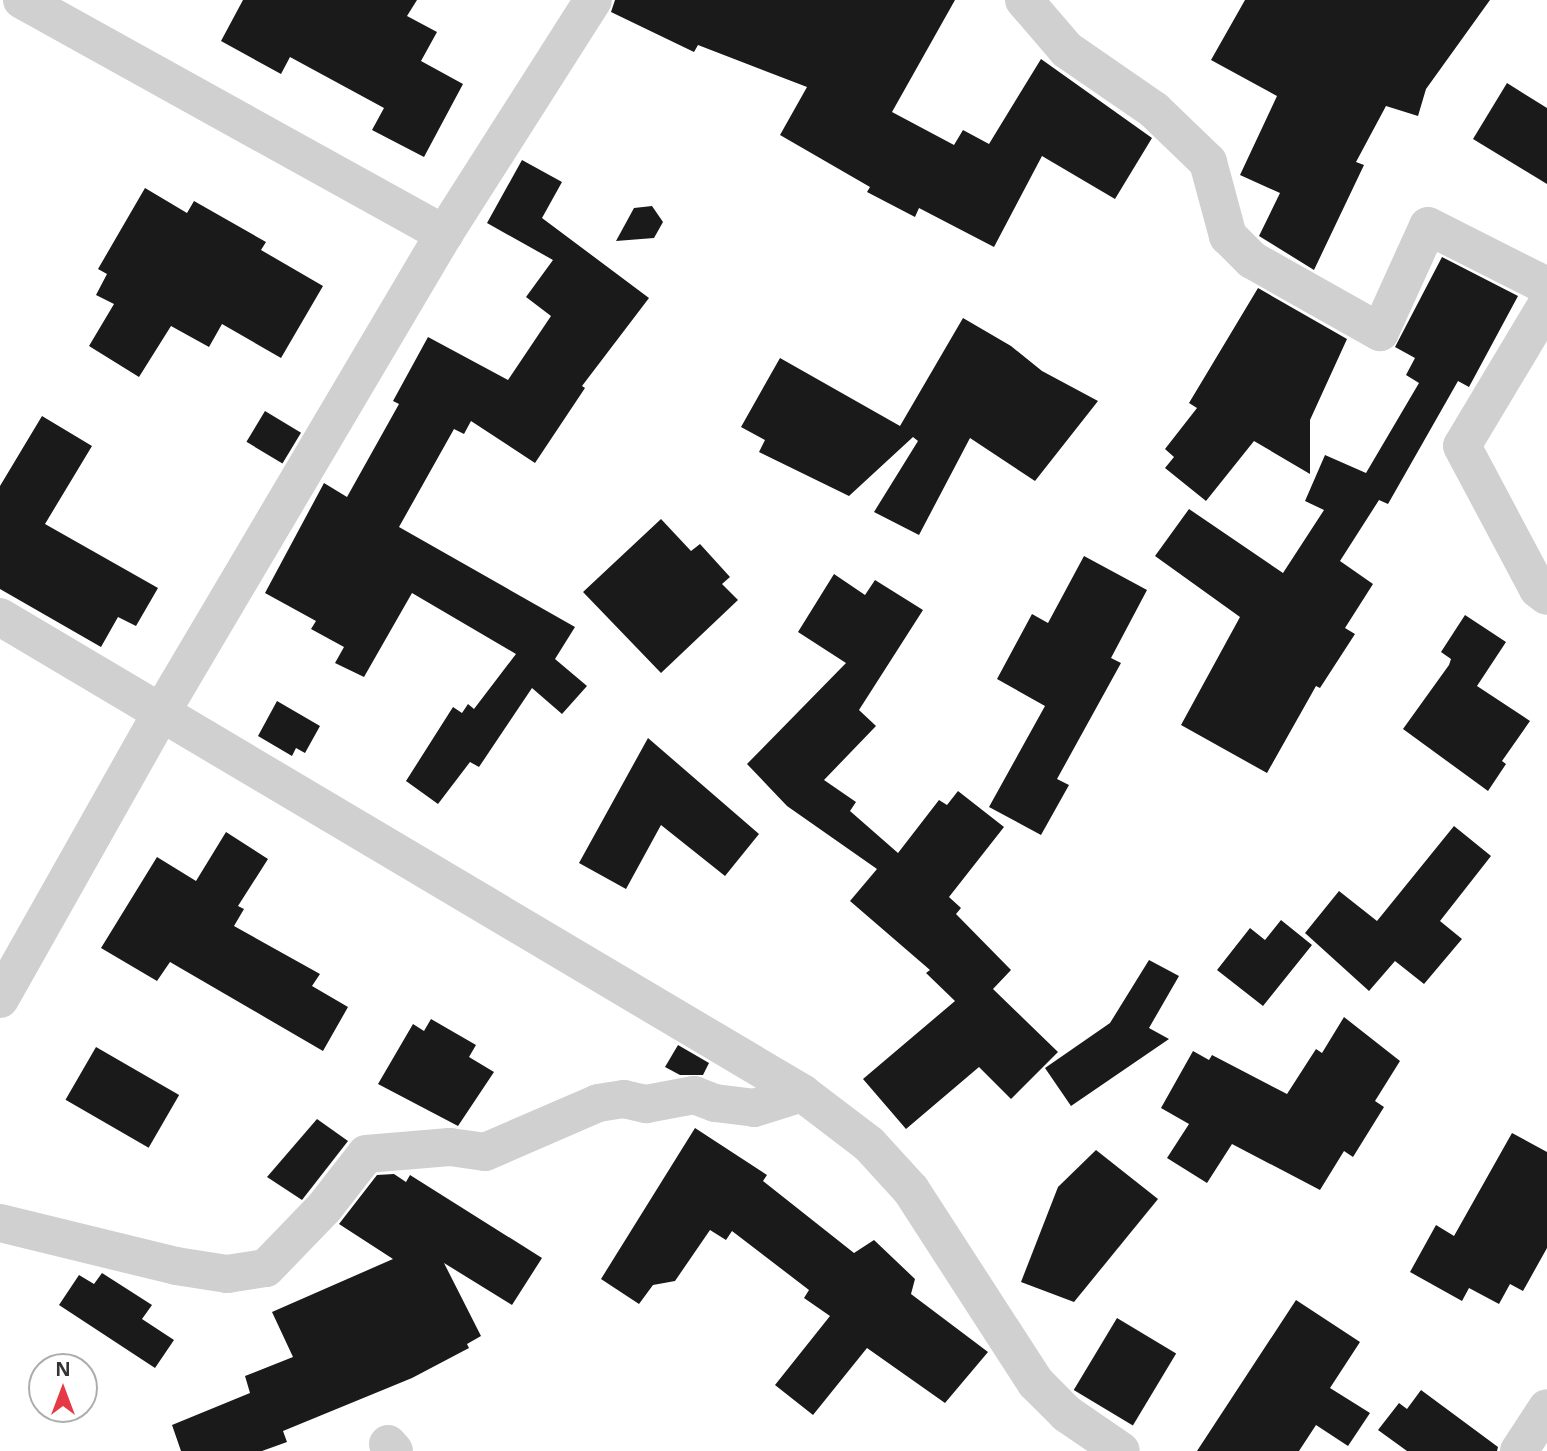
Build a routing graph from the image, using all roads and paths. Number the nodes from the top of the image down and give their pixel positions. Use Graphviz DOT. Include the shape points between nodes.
graph roads {
  1 [pos="22,0"];
  2 [pos="593,0"];
  3 [pos="1024,0"];
  4 [pos="444,234"];
  5 [pos="1547,286"];
  6 [pos="1547,304"];
  7 [pos="1547,596"];
  8 [pos="0,617"];
  9 [pos="162,711"];
  10 [pos="0,999"];
  11 [pos="802,1093"];
  12 [pos="0,1223"];
  13 [pos="1547,1408"];
  14 [pos="1121,1451"];
  15 [pos="1518,1451"];
  1 -- 4 [label="street"];
  2 -- 4 [label="street"];
  3 -- 5 [label="street" via="1067,50 1154,110 1208,162 1228,236 1252,260 1380,332 1428,226"];
  4 -- 9 [label="street"];
  6 -- 7 [label="street" via="1462,446 1538,589"];
  8 -- 9 [label="street"];
  9 -- 10 [label="street"];
  9 -- 11 [label="street"];
  11 -- 12 [label="street" via="754,1108 715,1104 694,1095 646,1104 624,1099 598,1104 485,1152 450,1147 366,1154 324,1208 265,1268 227,1274 176,1266"];
  11 -- 14 [label="street" via="869,1144 911,1190 1036,1383 1067,1414"];
  13 -- 15 [label="street"];
}
